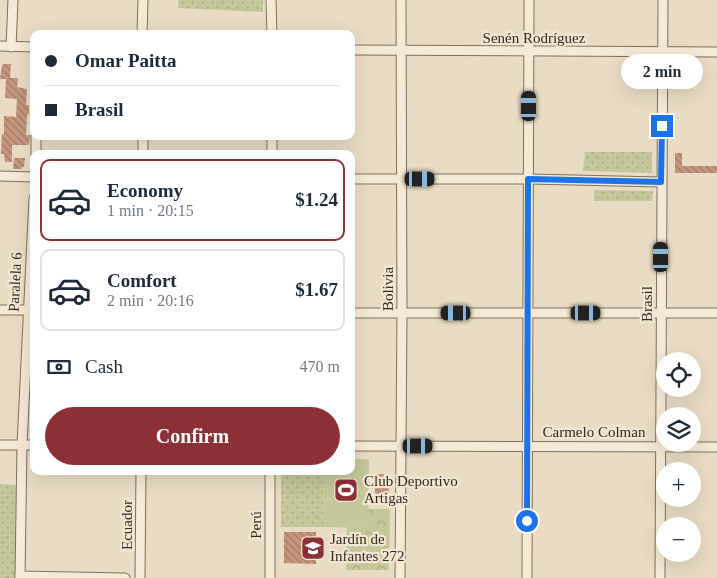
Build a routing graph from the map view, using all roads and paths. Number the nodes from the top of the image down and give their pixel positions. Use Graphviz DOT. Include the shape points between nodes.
graph roads {
  1 [pos="13,0"];
  2 [pos="143,0"];
  3 [pos="271,0"];
  4 [pos="401,0"];
  5 [pos="529,0"];
  6 [pos="663,0"];
  7 [pos="142,30"];
  8 [pos="272,30"];
  9 [pos="0,46"];
  10 [pos="11,47"];
  11 [pos="30,47"];
  12 [pos="355,50"];
  13 [pos="401,51"];
  14 [pos="529,52"];
  15 [pos="662,52"];
  16 [pos="717,52"];
  17 [pos="0,176"];
  18 [pos="30,176"];
  19 [pos="355,179"];
  20 [pos="402,179"];
  21 [pos="528,179"];
  22 [pos="661,182"];
  23 [pos="0,310"];
  24 [pos="30,310"];
  25 [pos="355,313"];
  26 [pos="402,313"];
  27 [pos="529,313"];
  28 [pos="661,313"];
  29 [pos="717,313"];
  30 [pos="30,325"];
  31 [pos="660,407"];
  32 [pos="0,445"];
  33 [pos="22,445"];
  34 [pos="30,445"];
  35 [pos="355,446"];
  36 [pos="400,446"];
  37 [pos="528,446"];
  38 [pos="656,446"];
  39 [pos="701,447"];
  40 [pos="717,447"];
  41 [pos="660,452"];
  42 [pos="141,475"];
  43 [pos="270,475"];
  44 [pos="20,577"];
  45 [pos="125,578"];
  46 [pos="140,578"];
  47 [pos="270,578"];
  48 [pos="400,578"];
  49 [pos="527,578"];
  50 [pos="660,578"];
  1 -- 10 [label="street"];
  2 -- 7 [label="street"];
  3 -- 8 [label="street"];
  4 -- 13 [label="street, Bolivia"];
  5 -- 14 [label="street"];
  6 -- 15 [label="street, Brasil"];
  9 -- 10 [label="street"];
  10 -- 11 [label="street"];
  12 -- 13 [label="street, Senén Rodríguez"];
  13 -- 14 [label="street, Senén Rodríguez"];
  13 -- 20 [label="street, Bolivia"];
  14 -- 15 [label="street, Senén Rodríguez"];
  14 -- 21 [label="street"];
  15 -- 16 [label="street, Senén Rodríguez"];
  15 -- 22 [label="street, Brasil"];
  17 -- 18 [label="street"];
  19 -- 20 [label="street"];
  20 -- 21 [label="street"];
  20 -- 26 [label="street, Bolivia"];
  21 -- 22 [label="street"];
  21 -- 27 [label="street"];
  22 -- 28 [label="street, Brasil"];
  23 -- 24 [label="street"];
  25 -- 26 [label="street"];
  26 -- 27 [label="street"];
  26 -- 36 [label="street, Bolivia"];
  27 -- 28 [label="street"];
  27 -- 37 [label="street"];
  28 -- 29 [label="street"];
  28 -- 31 [label="street, Brasil"];
  30 -- 33 [label="street, Paralela 6"];
  32 -- 33 [label="street"];
  33 -- 34 [label="street"];
  33 -- 44 [label="street, Paralela 6"];
  35 -- 36 [label="street, Carmelo Colman"];
  36 -- 37 [label="street, Carmelo Colman"];
  36 -- 48 [label="street, Bolivia"];
  37 -- 38 [label="street, Carmelo Colman"];
  37 -- 49 [label="street"];
  39 -- 40 [label="street, Carmelo Colman"];
  41 -- 50 [label="street, Brasil"];
  42 -- 46 [label="street, Ecuador"];
  43 -- 47 [label="street, Perú"];
  44 -- 45 [label="street"];
}
